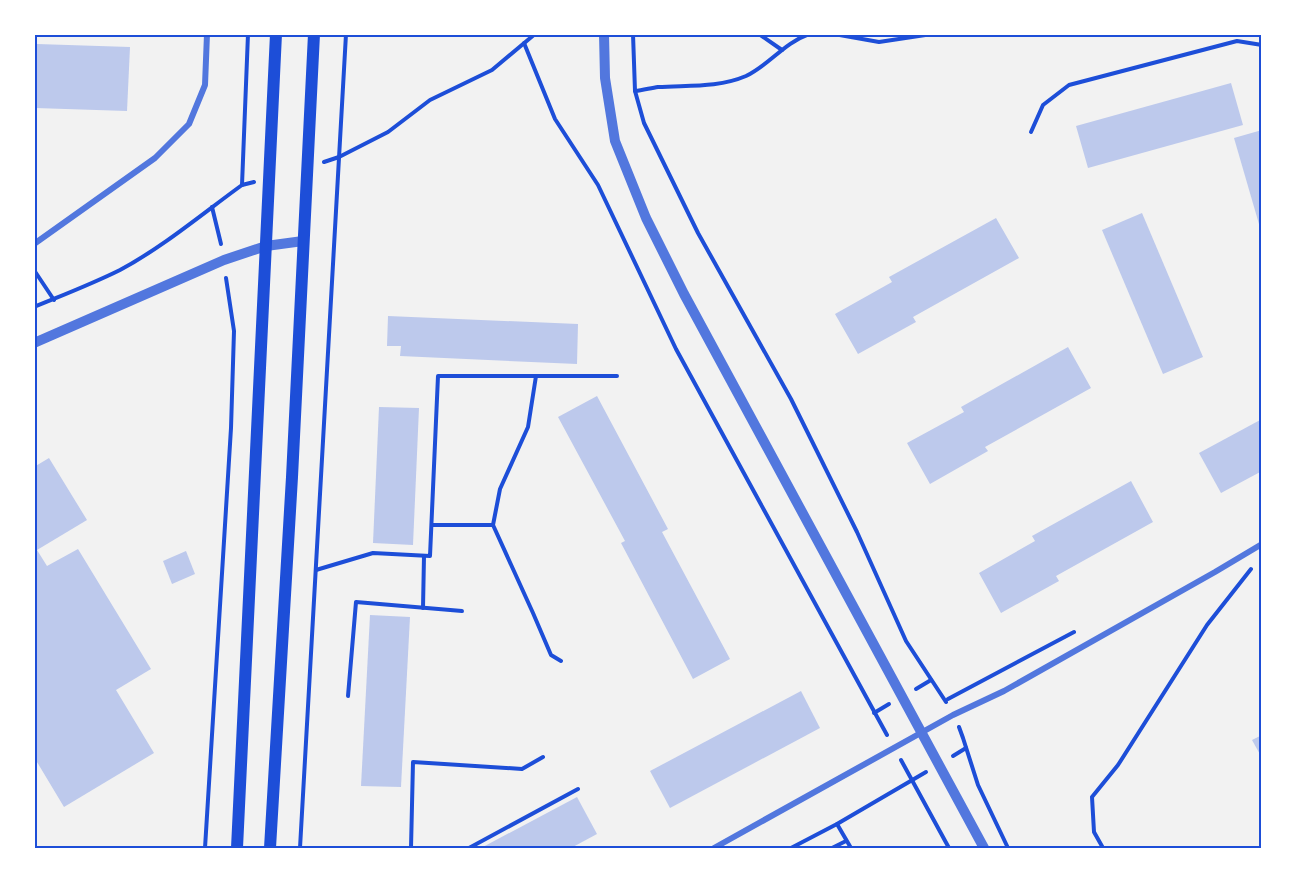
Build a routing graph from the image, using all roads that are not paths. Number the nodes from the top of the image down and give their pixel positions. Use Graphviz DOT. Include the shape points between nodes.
graph roads {
  1 [pos="207,34"];
  2 [pos="276,34"];
  3 [pos="314,34"];
  4 [pos="604,34"];
  5 [pos="303,241"];
  6 [pos="34,244"];
  7 [pos="266,246"];
  8 [pos="34,343"];
  9 [pos="1262,544"];
  10 [pos="921,732"];
  11 [pos="237,849"];
  12 [pos="270,849"];
  13 [pos="714,849"];
  14 [pos="984,849"];
  1 -- 6 [label="street" via="205,86 189,124 155,158"];
  2 -- 7 [label="main road"];
  3 -- 5 [label="main road"];
  4 -- 10 [label="street" via="605,78 615,141 646,218"];
  5 -- 7 [label="street"];
  5 -- 12 [label="main road"];
  7 -- 8 [label="street" via="224,260"];
  7 -- 11 [label="main road"];
  9 -- 10 [label="street" via="1014,685"];
  10 -- 13 [label="street"];
  10 -- 14 [label="street"];
}
